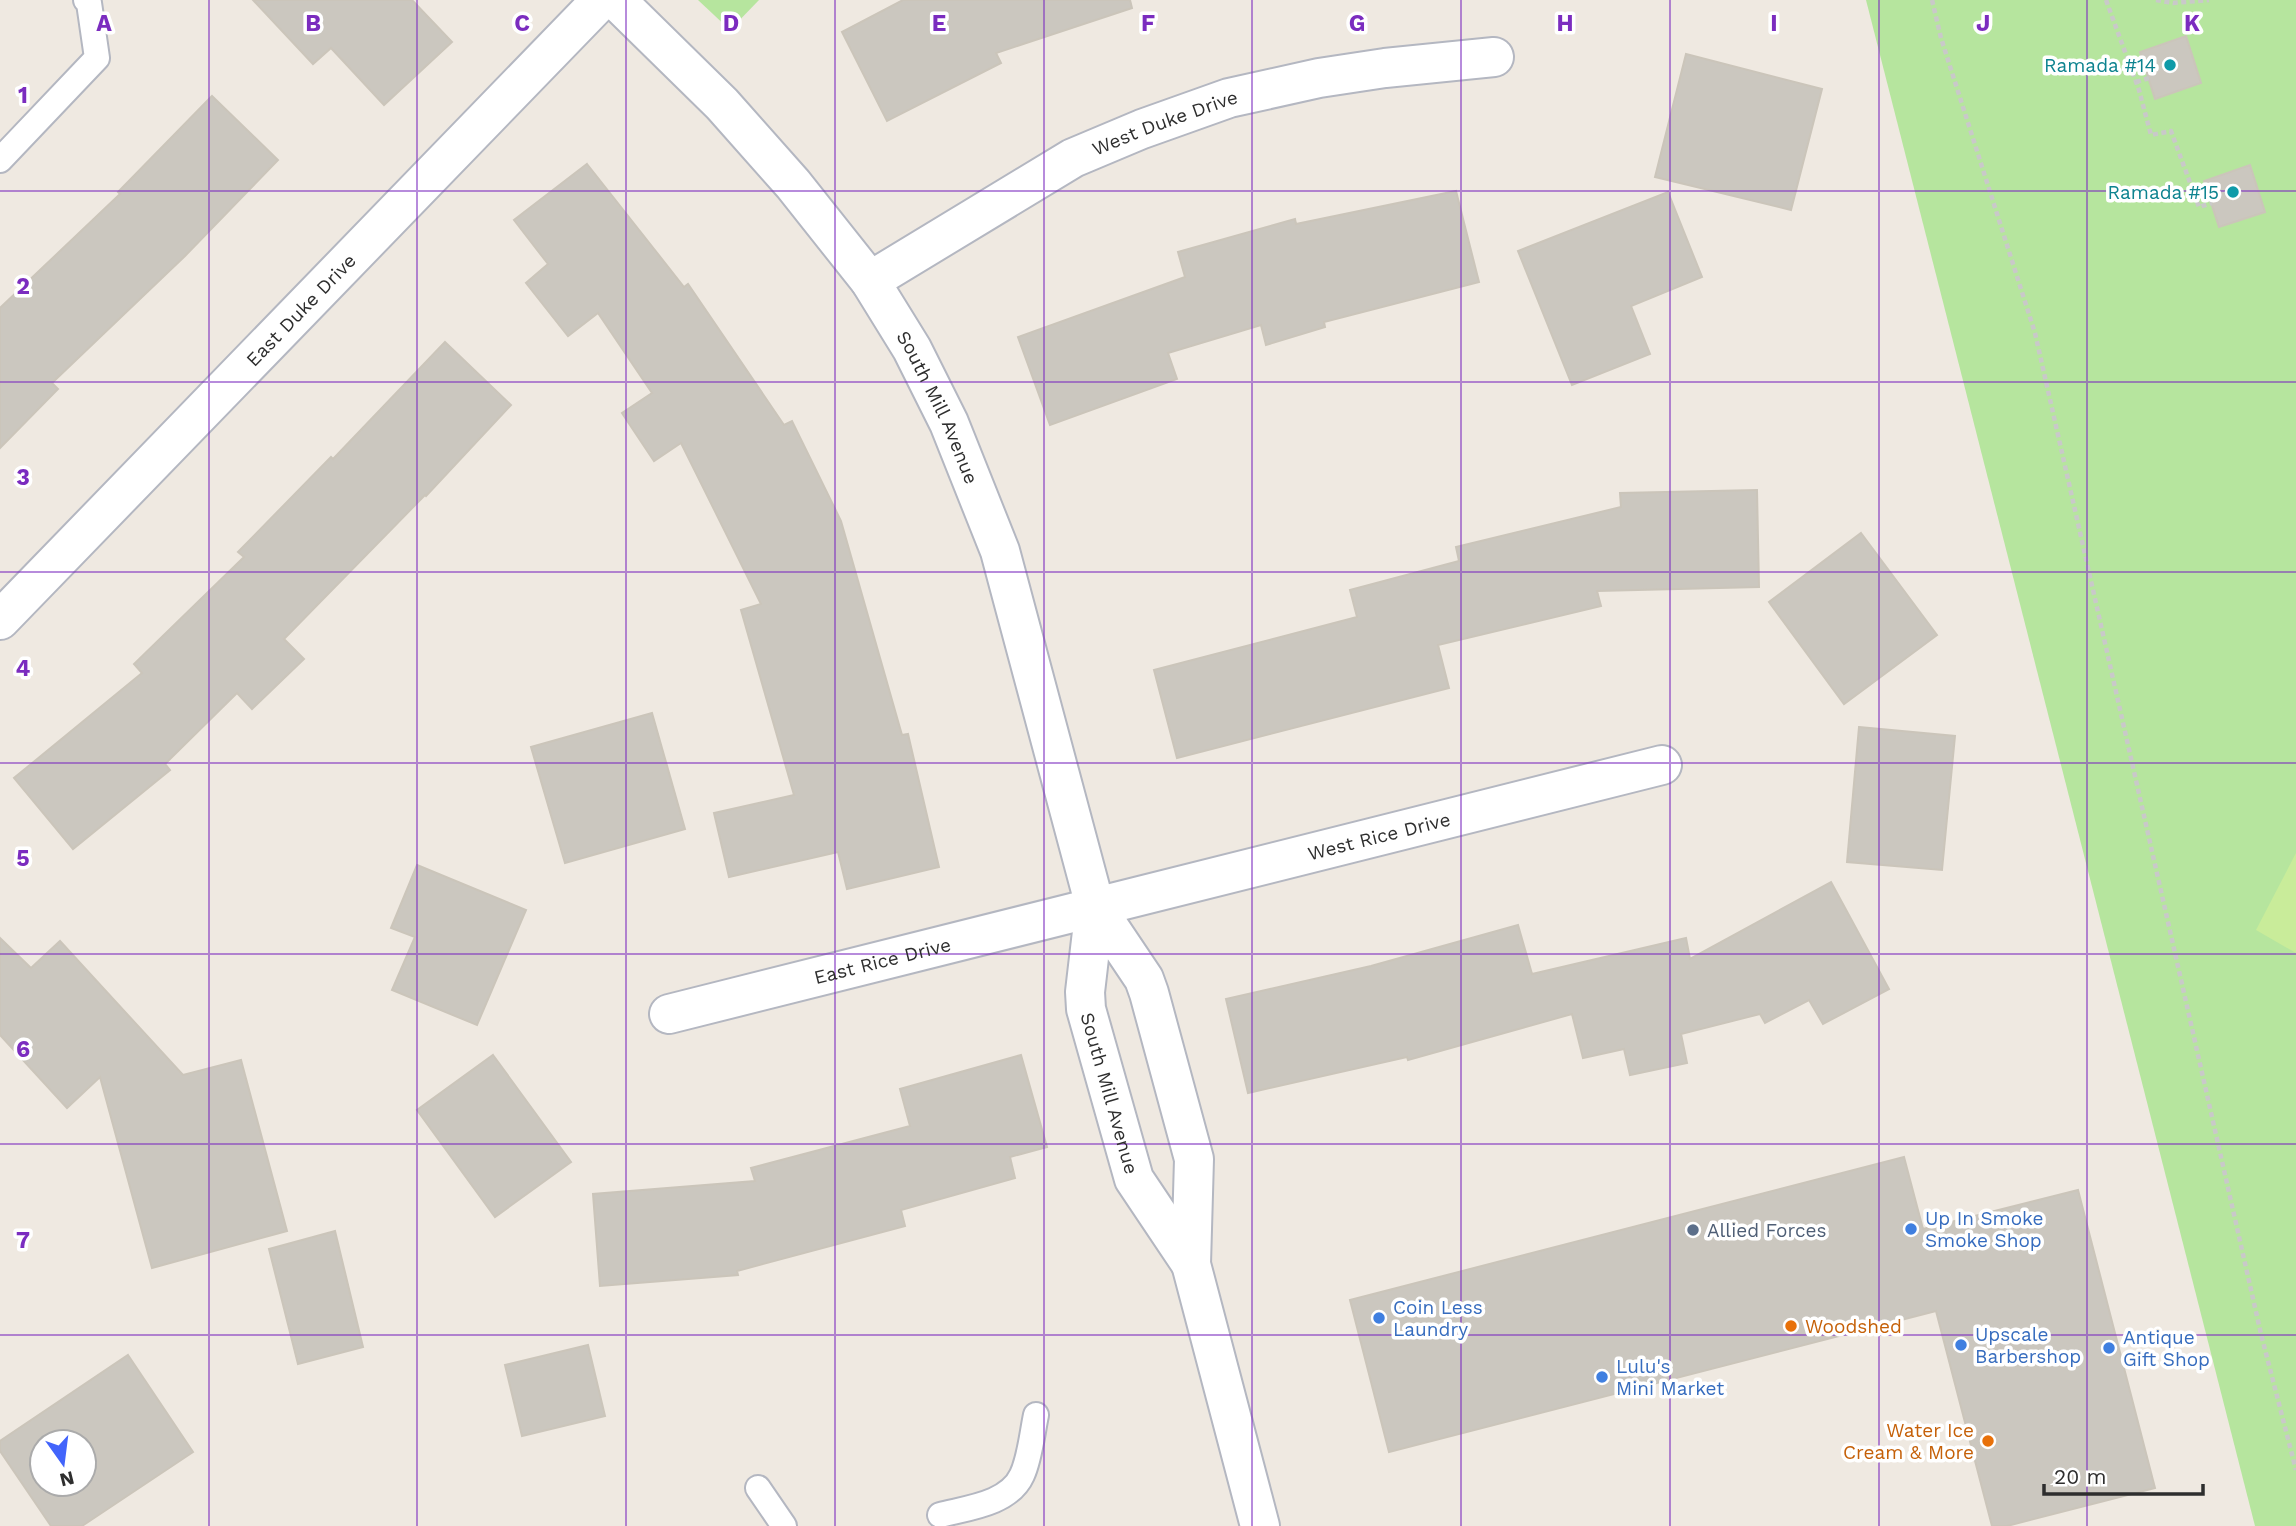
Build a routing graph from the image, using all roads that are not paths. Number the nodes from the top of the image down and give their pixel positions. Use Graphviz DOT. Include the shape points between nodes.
graph roads {
  1 [pos="86,0"];
  2 [pos="601,0"];
  3 [pos="616,0"];
  4 [pos="1494,57"];
  5 [pos="0,160"];
  6 [pos="870,281"];
  7 [pos="0,620"];
  8 [pos="1662,765"];
  9 [pos="1095,906"];
  10 [pos="669,1014"];
  11 [pos="1191,1264"];
  12 [pos="1036,1415"];
  13 [pos="758,1488"];
  14 [pos="940,1515"];
  15 [pos="784,1526"];
  16 [pos="1259,1526"];
  1 -- 5 [label="lane" via="97,58"];
  2 -- 7 [label="street, East Duke Drive"];
  3 -- 6 [label="street, South Mill Avenue" via="722,104"];
  4 -- 6 [label="street, West Duke Drive" via="1319,78 1229,98 1142,129 1073,158"];
  6 -- 9 [label="street, South Mill Avenue" via="912,349 949,423 1000,551"];
  8 -- 9 [label="street, West Rice Drive"];
  9 -- 10 [label="street, East Rice Drive"];
  9 -- 11 [label="street, South Mill Avenue" via="1144,979 1194,1159"];
  9 -- 11 [label="street, South Mill Avenue" via="1086,1009 1134,1179"];
  11 -- 16 [label="street, South Mill Avenue"];
  12 -- 14 [label="lane" via="1023,1474 1014,1488 989,1502"];
  13 -- 15 [label="lane"];
}
